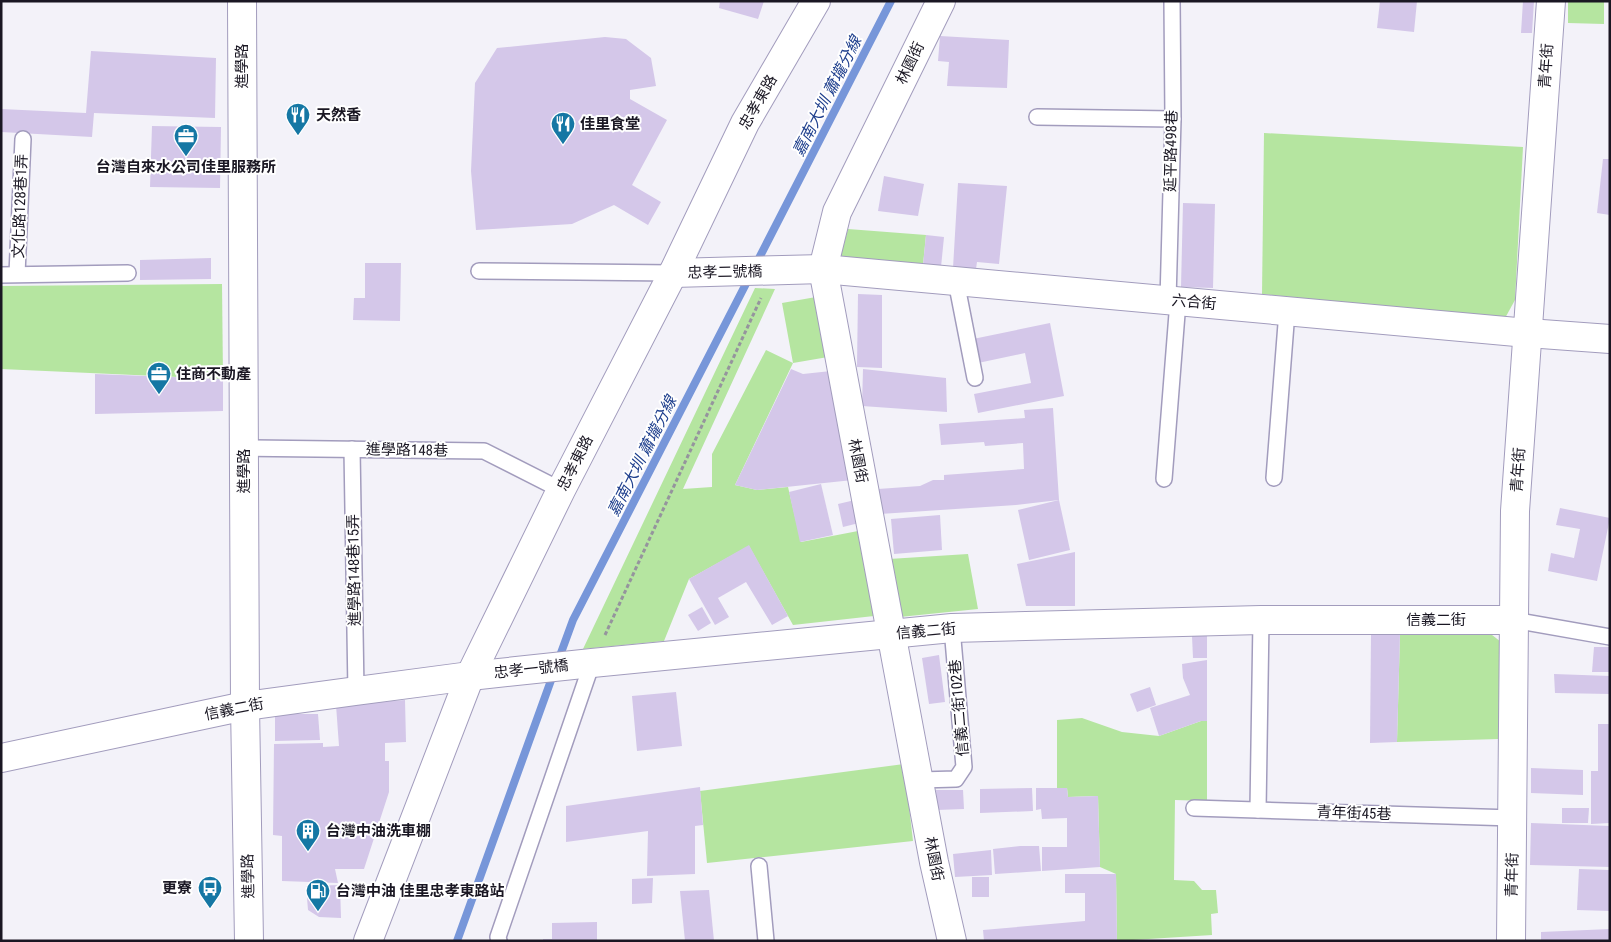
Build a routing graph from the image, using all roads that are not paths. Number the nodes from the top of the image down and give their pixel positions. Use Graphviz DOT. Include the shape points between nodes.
graph roads {
  1 [pos="242,1"];
  2 [pos="816,1"];
  3 [pos="941,1"];
  4 [pos="1172,1"];
  5 [pos="1551,1"];
  6 [pos="1037,117"];
  7 [pos="1172,119"];
  8 [pos="23,138"];
  9 [pos="823,269"];
  10 [pos="777,270"];
  11 [pos="479,272"];
  12 [pos="128,273"];
  13 [pos="673,273"];
  14 [pos="1,274"];
  15 [pos="18,274"];
  16 [pos="956,281"];
  17 [pos="1173,300"];
  18 [pos="1287,311"];
  19 [pos="1528,333"];
  20 [pos="1610,339"];
  21 [pos="975,378"];
  22 [pos="244,448"];
  23 [pos="352,449"];
  24 [pos="1274,478"];
  25 [pos="1164,479"];
  26 [pos="561,490"];
  27 [pos="1261,620"];
  28 [pos="1514,620"];
  29 [pos="952,628"];
  30 [pos="890,634"];
  31 [pos="1610,637"];
  32 [pos="592,662"];
  33 [pos="470,676"];
  34 [pos="356,691"];
  35 [pos="245,706"];
  36 [pos="1,758"];
  37 [pos="920,780"];
  38 [pos="1194,808"];
  39 [pos="1258,810"];
  40 [pos="1513,818"];
  41 [pos="759,866"];
  42 [pos="249,941"];
  43 [pos="368,941"];
  44 [pos="499,941"];
  45 [pos="766,941"];
  46 [pos="952,941"];
  47 [pos="1511,941"];
  1 -- 22 [label="street, 進學路"];
  2 -- 13 [label="street, 忠孝東路" via="745,123"];
  3 -- 9 [label="street, 林園街" via="837,212"];
  4 -- 7 [label="lane, 延平路498巷"];
  5 -- 19 [label="street, 青年街"];
  6 -- 7 [label="lane"];
  7 -- 17 [label="lane, 延平路498巷"];
  8 -- 15 [label="lane, 文化路128巷1弄"];
  9 -- 10 [label="street, 六合街"];
  9 -- 16 [label="street, 六合街"];
  9 -- 30 [label="street, 林園街"];
  10 -- 13 [label="street, 忠孝二號橋"];
  11 -- 13 [label="lane"];
  12 -- 15 [label="lane"];
  13 -- 26 [label="street, 忠孝東路"];
  14 -- 15 [label="lane"];
  16 -- 17 [label="street, 六合街"];
  16 -- 21 [label="lane"];
  17 -- 18 [label="street, 六合街"];
  17 -- 25 [label="lane, 延平路498巷"];
  18 -- 19 [label="street, 六合街"];
  18 -- 24 [label="lane"];
  19 -- 20 [label="street, 六合街"];
  19 -- 28 [label="street, 青年街" via="1515,511"];
  22 -- 23 [label="lane, 進學路148巷"];
  22 -- 35 [label="street, 進學路"];
  23 -- 26 [label="lane, 進學路148巷" via="484,451"];
  23 -- 34 [label="lane, 進學路148巷15弄"];
  26 -- 33 [label="street, 忠孝東路"];
  27 -- 28 [label="street, 信義二街"];
  27 -- 29 [label="street, 信義二街"];
  27 -- 39 [label="lane"];
  28 -- 31 [label="lane, 信義二街"];
  28 -- 40 [label="street, 青年街"];
  29 -- 30 [label="street, 信義二街"];
  29 -- 37 [label="lane, 信義二街102巷" via="964,767 956,779"];
  30 -- 32 [label="street, 信義二街"];
  30 -- 37 [label="street, 林園街"];
  32 -- 33 [label="street, 忠孝一號橋"];
  32 -- 44 [label="lane"];
  33 -- 34 [label="street, 信義二街"];
  33 -- 43 [label="street, 忠孝東路"];
  34 -- 35 [label="street, 信義二街"];
  35 -- 36 [label="street, 信義二街"];
  35 -- 42 [label="street, 進學路"];
  37 -- 46 [label="street, 林園街"];
  38 -- 39 [label="lane, 青年街45巷"];
  39 -- 40 [label="lane, 青年街45巷"];
  40 -- 47 [label="street, 青年街"];
  41 -- 45 [label="lane"];
}
